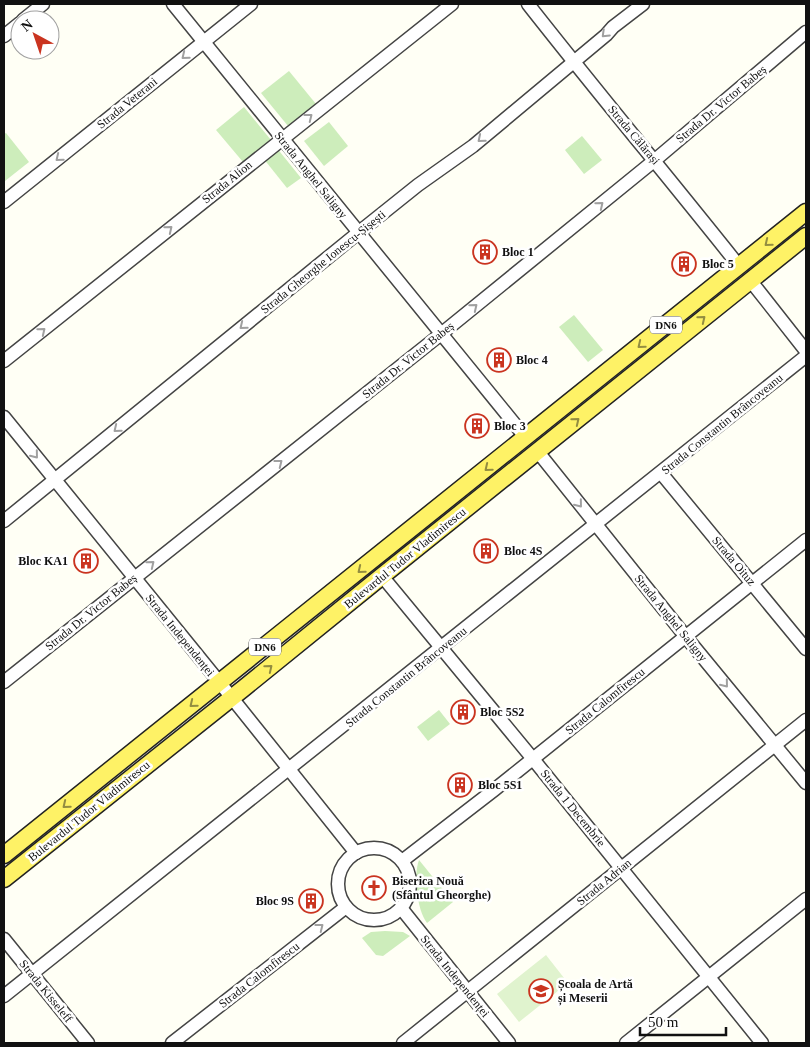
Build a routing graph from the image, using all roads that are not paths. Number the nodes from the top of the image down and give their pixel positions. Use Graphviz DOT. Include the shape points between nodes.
graph roads {
  1 [pos="173,4"];
  2 [pos="251,4"];
  3 [pos="452,4"];
  4 [pos="528,4"];
  5 [pos="643,4"];
  6 [pos="806,32"];
  7 [pos="203,41"];
  8 [pos="573,62"];
  9 [pos="282,138"];
  10 [pos="655,160"];
  11 [pos="4,202"];
  12 [pos="806,212"];
  13 [pos="358,232"];
  14 [pos="806,236"];
  15 [pos="739,266"];
  16 [pos="750,280"];
  17 [pos="441,334"];
  18 [pos="806,350"];
  19 [pos="806,356"];
  20 [pos="4,361"];
  21 [pos="4,417"];
  22 [pos="526,438"];
  23 [pos="538,452"];
  24 [pos="661,473"];
  25 [pos="55,480"];
  26 [pos="4,521"];
  27 [pos="596,525"];
  28 [pos="806,540"];
  29 [pos="382,576"];
  30 [pos="134,578"];
  31 [pos="752,583"];
  32 [pos="686,637"];
  33 [pos="441,648"];
  34 [pos="806,649"];
  35 [pos="4,682"];
  36 [pos="220,683"];
  37 [pos="232,698"];
  38 [pos="806,720"];
  39 [pos="776,746"];
  40 [pos="533,759"];
  41 [pos="288,770"];
  42 [pos="806,783"];
  43 [pos="356,853"];
  44 [pos="4,855"];
  45 [pos="402,861"];
  46 [pos="621,868"];
  47 [pos="4,879"];
  48 [pos="806,899"];
  49 [pos="346,906"];
  50 [pos="401,908"];
  51 [pos="4,939"];
  52 [pos="32,973"];
  53 [pos="708,977"];
  54 [pos="468,992"];
  55 [pos="4,996"];
  56 [pos="88,1043"];
  57 [pos="172,1043"];
  58 [pos="403,1043"];
  59 [pos="509,1043"];
  60 [pos="626,1043"];
  61 [pos="762,1043"];
  1 -- 7 [label="street, Strada Anghel Saligny"];
  2 -- 7 [label="street, Strada Veterani"];
  9 -- 3 [label="street, Strada Alion, one-way"];
  4 -- 8 [label="street, Strada Călărași"];
  5 -- 8 [label="street, Strada Gheorghe Ionescu-Șișești, one-way"];
  6 -- 10 [label="street, Strada Dr. Victor Babeș"];
  7 -- 9 [label="street, Strada Anghel Saligny"];
  7 -- 11 [label="street, Strada Veterani, one-way"];
  8 -- 10 [label="street, Strada Călărași"];
  8 -- 13 [label="street, Strada Gheorghe Ionescu-Șișești, one-way" via="473,146"];
  9 -- 13 [label="street, Strada Anghel Saligny"];
  20 -- 9 [label="street, Strada Alion, one-way"];
  10 -- 15 [label="street, Strada Călărași"];
  17 -- 10 [label="street, Strada Dr. Victor Babeș, one-way"];
  12 -- 15 [label="main road, Bulevardul Tudor Vladimirescu / DN6, one-way"];
  13 -- 17 [label="street, Strada Anghel Saligny"];
  13 -- 25 [label="street, Strada Gheorghe Ionescu-Șișești, one-way"];
  14 -- 16 [label="main road, Bulevardul Tudor Vladimirescu / DN6"];
  15 -- 22 [label="main road, Bulevardul Tudor Vladimirescu / DN6, one-way"];
  16 -- 18 [label="street"];
  23 -- 16 [label="main road, Bulevardul Tudor Vladimirescu / DN6, one-way"];
  17 -- 22 [label="street, Strada Anghel Saligny"];
  30 -- 17 [label="street, Strada Dr. Victor Babeș, one-way"];
  19 -- 24 [label="street, Strada Constantin Brâncoveanu"];
  21 -- 25 [label="street, Strada Independenței, one-way"];
  22 -- 36 [label="main road, Bulevardul Tudor Vladimirescu / DN6, one-way"];
  23 -- 27 [label="street, Strada Anghel Saligny, one-way"];
  23 -- 29 [label="main road, Bulevardul Tudor Vladimirescu / DN6"];
  24 -- 27 [label="street, Strada Constantin Brâncoveanu"];
  24 -- 31 [label="street, Strada Oituz"];
  25 -- 26 [label="street, Strada Gheorghe Ionescu-Șișești"];
  25 -- 30 [label="street, Strada Independenței"];
  27 -- 32 [label="street, Strada Anghel Saligny"];
  27 -- 33 [label="street, Strada Constantin Brâncoveanu"];
  28 -- 31 [label="street, Strada Calomfirescu"];
  29 -- 33 [label="street, Strada 1 Decembrie"];
  37 -- 29 [label="main road, Bulevardul Tudor Vladimirescu / DN6, one-way"];
  30 -- 35 [label="street, Strada Dr. Victor Babeș"];
  30 -- 36 [label="street, Strada Independenței"];
  31 -- 32 [label="street, Strada Calomfirescu"];
  31 -- 34 [label="street, Strada Oituz"];
  32 -- 39 [label="street, Strada Anghel Saligny, one-way"];
  32 -- 40 [label="street, Strada Calomfirescu"];
  33 -- 40 [label="street, Strada 1 Decembrie"];
  33 -- 41 [label="street, Strada Constantin Brâncoveanu"];
  36 -- 37 [label="street, Strada Independenței"];
  36 -- 44 [label="main road, Bulevardul Tudor Vladimirescu / DN6, one-way"];
  37 -- 41 [label="street, Strada Independenței"];
  37 -- 47 [label="main road, Bulevardul Tudor Vladimirescu / DN6"];
  38 -- 39 [label="street, Strada Adrian"];
  39 -- 42 [label="street, Strada Anghel Saligny"];
  39 -- 46 [label="street, Strada Adrian"];
  40 -- 45 [label="street, Strada Calomfirescu"];
  40 -- 46 [label="street, Strada 1 Decembrie"];
  41 -- 43 [label="street, Strada Independenței"];
  41 -- 52 [label="street, Strada Constantin Brâncoveanu"];
  43 -- 45 [label="street" via="380,849 395,854"];
  43 -- 49 [label="street" via="340,872 340,896"];
  45 -- 50 [label="street" via="408,870 410,885 407,900"];
  46 -- 53 [label="street, Strada 1 Decembrie"];
  46 -- 54 [label="street, Strada Adrian"];
  48 -- 53 [label="street"];
  49 -- 50 [label="street" via="356,915 380,920"];
  57 -- 49 [label="street, Strada Calomfirescu, one-way"];
  50 -- 54 [label="street, Strada Independenței"];
  51 -- 52 [label="street, Strada Kisseleff"];
  52 -- 55 [label="street, Strada Constantin Brâncoveanu"];
  52 -- 56 [label="street, Strada Kisseleff"];
  53 -- 60 [label="street"];
  53 -- 61 [label="street, Strada 1 Decembrie"];
  54 -- 58 [label="street, Strada Adrian"];
  54 -- 59 [label="street, Strada Independenței"];
}
